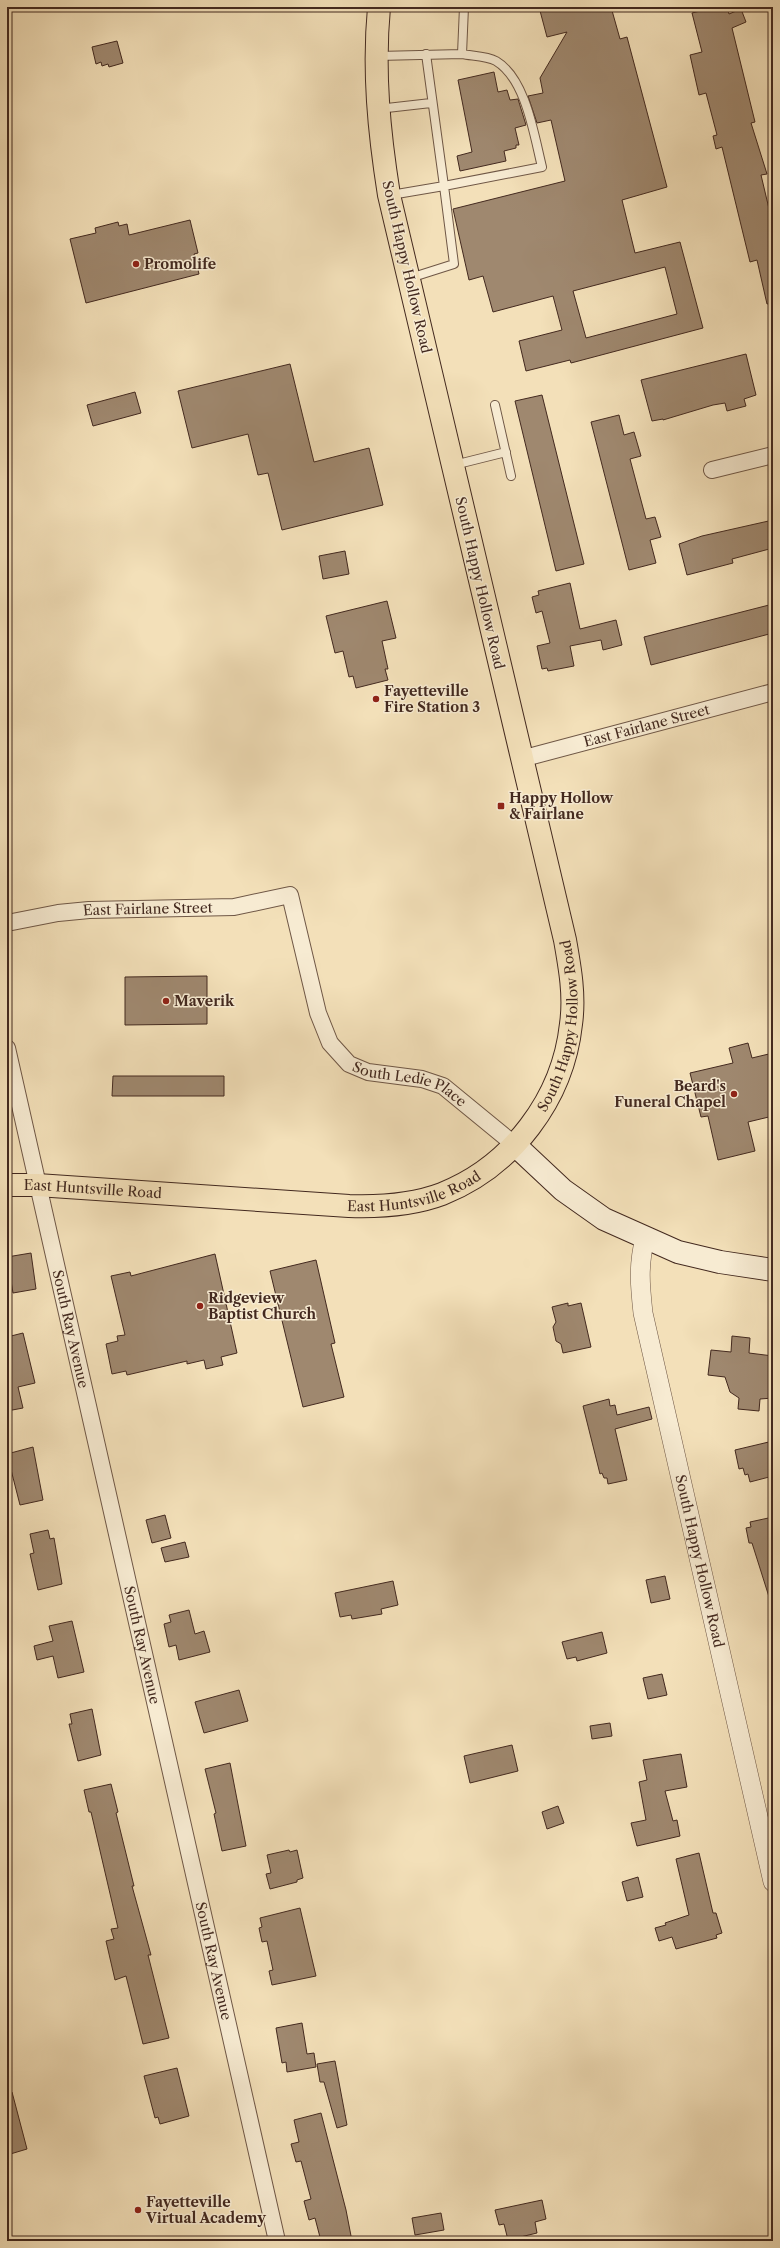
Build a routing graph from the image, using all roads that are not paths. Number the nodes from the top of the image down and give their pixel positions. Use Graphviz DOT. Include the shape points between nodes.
graph roads {
  1 [pos="379,7"];
  2 [pos="464,7"];
  3 [pos="426,54"];
  4 [pos="462,54"];
  5 [pos="377,56"];
  6 [pos="431,103"];
  7 [pos="378,109"];
  8 [pos="444,186"];
  9 [pos="389,195"];
  10 [pos="409,279"];
  11 [pos="494,405"];
  12 [pos="506,452"];
  13 [pos="773,455"];
  14 [pos="453,466"];
  15 [pos="712,470"];
  16 [pos="511,476"];
  17 [pos="773,692"];
  18 [pos="521,759"];
  19 [pos="290,895"];
  20 [pos="7,924"];
  21 [pos="7,1048"];
  22 [pos="515,1145"];
  23 [pos="7,1185"];
  24 [pos="37,1185"];
  25 [pos="645,1238"];
  26 [pos="773,1270"];
  27 [pos="773,1882"];
  28 [pos="277,2241"];
  1 -- 5 [label="main road, South Happy Hollow Road"];
  2 -- 4 [label="lane"];
  3 -- 4 [label="lane"];
  3 -- 5 [label="lane"];
  3 -- 6 [label="lane"];
  4 -- 8 [label="lane" via="495,61 521,91 542,167"];
  5 -- 7 [label="main road, South Happy Hollow Road"];
  6 -- 7 [label="lane"];
  6 -- 8 [label="lane"];
  7 -- 9 [label="main road, South Happy Hollow Road"];
  8 -- 9 [label="lane"];
  8 -- 10 [label="lane" via="454,264"];
  9 -- 10 [label="main road, South Happy Hollow Road"];
  10 -- 14 [label="main road, South Happy Hollow Road"];
  11 -- 12 [label="lane"];
  12 -- 14 [label="lane"];
  12 -- 16 [label="lane"];
  13 -- 15 [label="street"];
  14 -- 18 [label="main road, South Happy Hollow Road"];
  17 -- 18 [label="street, East Fairlane Street"];
  18 -- 22 [label="main road, South Happy Hollow Road" via="565,940 572,987 572,1024 565,1058 554,1089 538,1117"];
  19 -- 20 [label="street, East Fairlane Street" via="234,907 89,910 50,914"];
  19 -- 22 [label="street, South Ledie Place" via="318,1013 330,1043 350,1064 368,1072 422,1079 443,1086"];
  21 -- 24 [label="street, South Ray Avenue"];
  22 -- 24 [label="main road, East Huntsville Road" via="477,1176 441,1194 380,1206"];
  22 -- 25 [label="main road" via="563,1190 604,1219"];
  23 -- 24 [label="main road, East Huntsville Road"];
  24 -- 28 [label="street, South Ray Avenue"];
  25 -- 26 [label="main road" via="678,1252 720,1262"];
  25 -- 27 [label="street, South Happy Hollow Road" via="639,1261 644,1313"];
}
